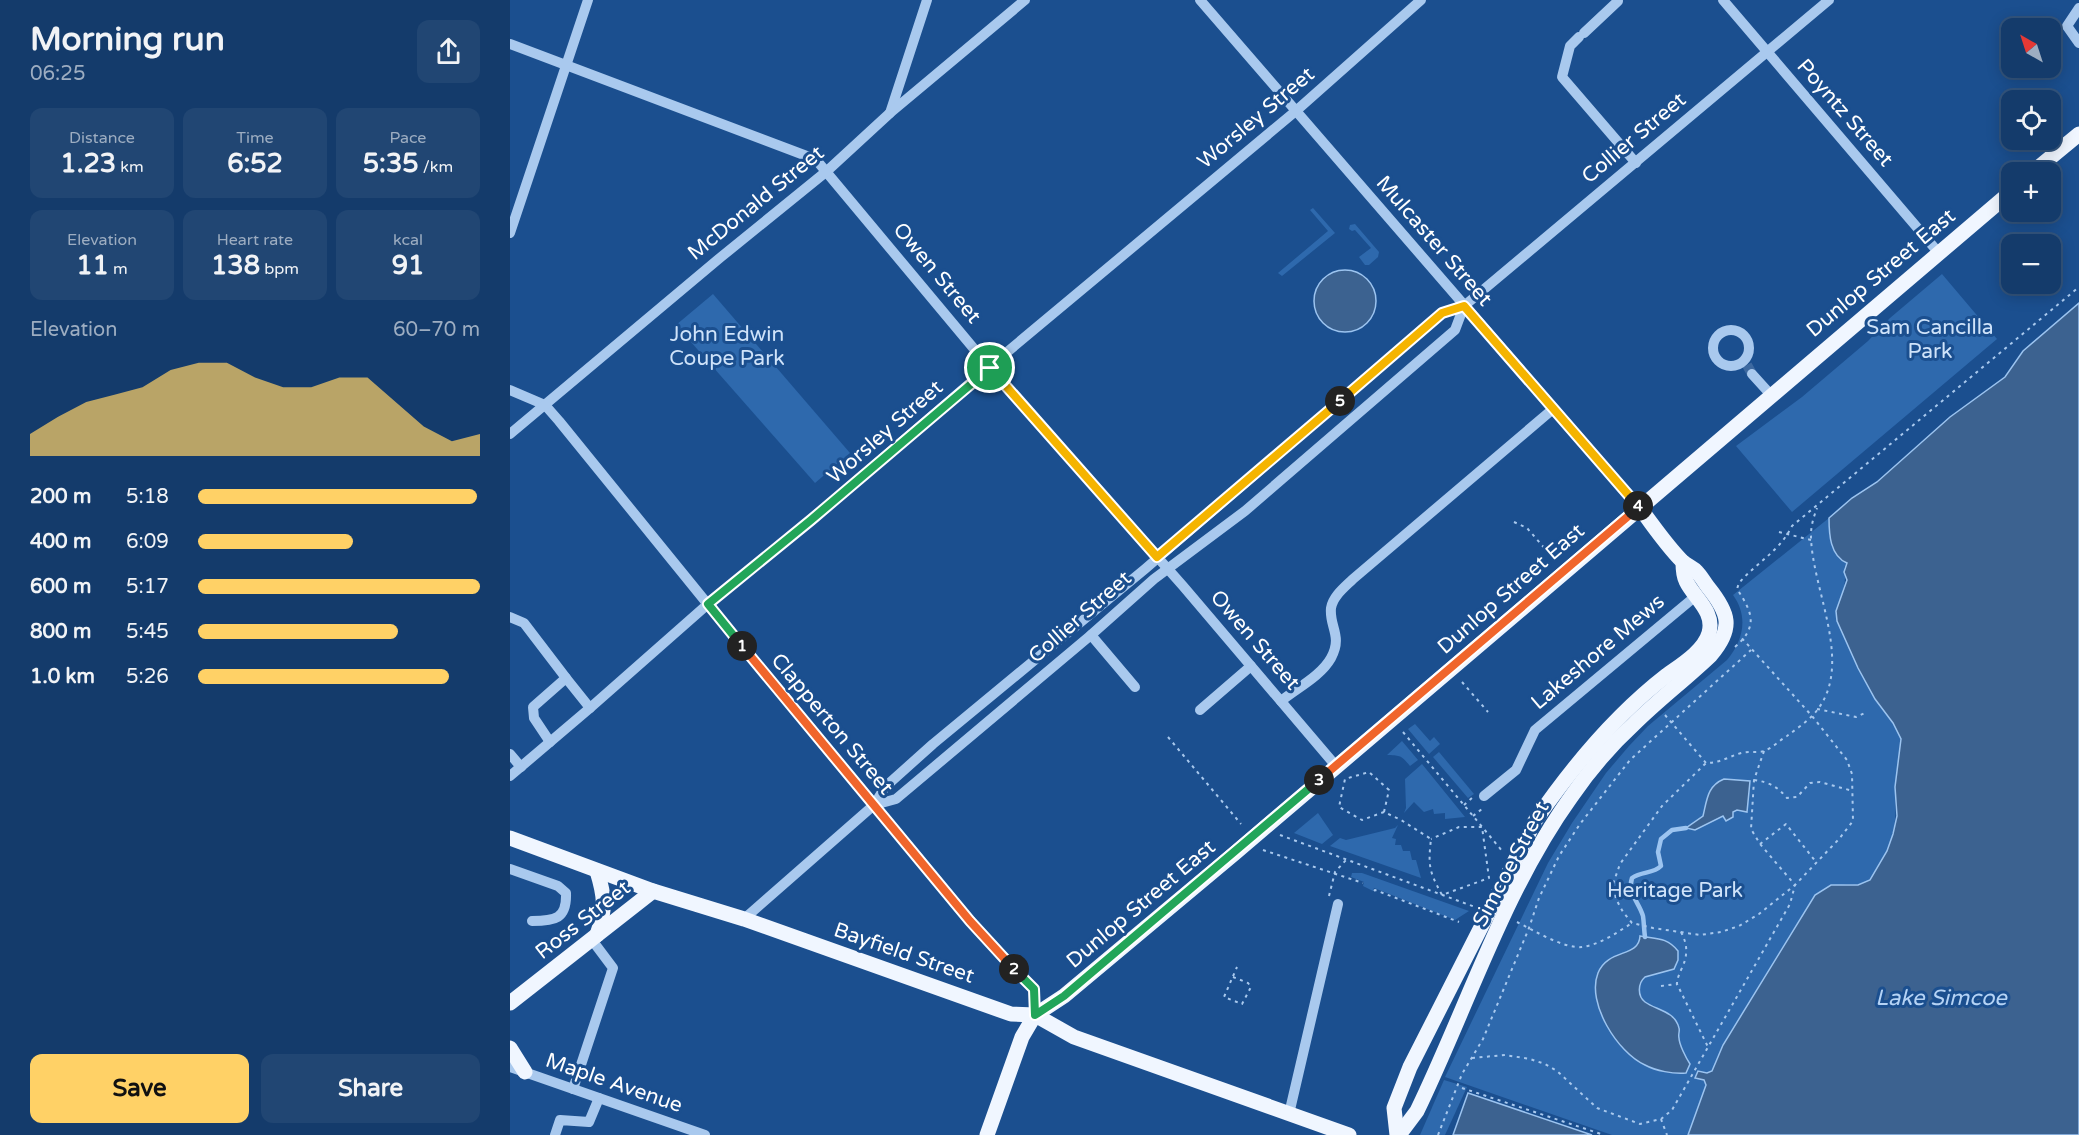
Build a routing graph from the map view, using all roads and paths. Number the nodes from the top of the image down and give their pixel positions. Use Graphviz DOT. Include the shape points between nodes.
graph roads {
  1 [pos="588,0"];
  2 [pos="927,0"];
  3 [pos="1025,0"];
  4 [pos="1200,0"];
  5 [pos="1421,0"];
  6 [pos="1723,0"];
  7 [pos="1829,0"];
  8 [pos="1618,1"];
  9 [pos="2079,8"];
  10 [pos="2079,43"];
  11 [pos="510,44"];
  12 [pos="1767,53"];
  13 [pos="567,64"];
  14 [pos="1297,110"];
  15 [pos="890,113"];
  16 [pos="2079,135"];
  17 [pos="2045,162"];
  18 [pos="1636,163"];
  19 [pos="827,171"];
  20 [pos="2001,200"];
  21 [pos="510,232"];
  22 [pos="1938,252"];
  23 [pos="2079,287"];
  24 [pos="1464,306"];
  25 [pos="1748,366"];
  26 [pos="990,368"];
  27 [pos="510,390"];
  28 [pos="1771,395"];
  29 [pos="545,405"];
  30 [pos="1553,409"];
  31 [pos="510,434"];
  32 [pos="1818,505"];
  33 [pos="1639,507"];
  34 [pos="1514,522"];
  35 [pos="1779,532"];
  36 [pos="1789,535"];
  37 [pos="1811,540"];
  38 [pos="1157,557"];
  39 [pos="1553,558"];
  40 [pos="1683,562"];
  41 [pos="1168,568"];
  42 [pos="1737,589"];
  43 [pos="1696,596"];
  44 [pos="708,604"];
  45 [pos="510,617"];
  46 [pos="1727,622"];
  47 [pos="1091,635"];
  48 [pos="1751,650"];
  49 [pos="1251,666"];
  50 [pos="566,678"];
  51 [pos="1462,682"];
  52 [pos="1135,687"];
  53 [pos="1281,701"];
  54 [pos="590,708"];
  55 [pos="1817,709"];
  56 [pos="1200,710"];
  57 [pos="1661,710"];
  58 [pos="1488,712"];
  59 [pos="1867,712"];
  60 [pos="1812,716"];
  61 [pos="1671,722"];
  62 [pos="1403,732"];
  63 [pos="1168,736"];
  64 [pos="550,742"];
  65 [pos="1764,752"];
  66 [pos="510,754"];
  67 [pos="1706,763"];
  68 [pos="1336,766"];
  69 [pos="521,767"];
  70 [pos="510,776"];
  71 [pos="1754,780"];
  72 [pos="1853,791"];
  73 [pos="1484,795"];
  74 [pos="874,805"];
  75 [pos="1384,812"];
  76 [pos="1241,824"];
  77 [pos="1482,827"];
  78 [pos="1280,835"];
  79 [pos="510,838"];
  80 [pos="1431,839"];
  81 [pos="1760,844"];
  82 [pos="1263,850"];
  83 [pos="1504,854"];
  84 [pos="1347,859"];
  85 [pos="1816,862"];
  86 [pos="510,869"];
  87 [pos="597,871"];
  88 [pos="1335,872"];
  89 [pos="1363,883"];
  90 [pos="1795,885"];
  91 [pos="653,891"];
  92 [pos="1374,891"];
  93 [pos="1442,895"];
  94 [pos="1338,904"];
  95 [pos="1476,908"];
  96 [pos="744,919"];
  97 [pos="1511,920"];
  98 [pos="532,921"];
  99 [pos="1458,922"];
  100 [pos="1632,923"];
  101 [pos="1529,928"];
  102 [pos="1681,932"];
  103 [pos="594,937"];
  104 [pos="1237,967"];
  105 [pos="1233,977"];
  106 [pos="1677,984"];
  107 [pos="1661,986"];
  108 [pos="510,1003"];
  109 [pos="1035,1015"];
  110 [pos="1708,1047"];
  111 [pos="510,1048"];
  112 [pos="1472,1058"];
  113 [pos="510,1067"];
  114 [pos="525,1072"];
  115 [pos="1462,1088"];
  116 [pos="573,1089"];
  117 [pos="599,1098"];
  118 [pos="1289,1114"];
  119 [pos="1661,1119"];
  120 [pos="555,1135"];
  121 [pos="705,1135"];
  122 [pos="987,1135"];
  123 [pos="1349,1135"];
  124 [pos="1398,1135"];
  125 [pos="1438,1135"];
  126 [pos="1604,1135"];
  127 [pos="1667,1135"];
  1 -- 13 [label="street"];
  2 -- 15 [label="street"];
  3 -- 15 [label="street, McDonald Street"];
  4 -- 14 [label="street, Mulcaster Street"];
  5 -- 14 [label="street, Worsley Street"];
  6 -- 12 [label="street, Poyntz Street"];
  7 -- 12 [label="street, Collier Street"];
  8 -- 18 [label="street" via="1570,46 1562,76"];
  9 -- 10 [label="street" via="2067,26"];
  11 -- 13 [label="street, Owen Street"];
  12 -- 18 [label="street, Collier Street"];
  12 -- 22 [label="street, Poyntz Street"];
  13 -- 19 [label="street, Owen Street" via="812,158"];
  13 -- 21 [label="street"];
  14 -- 24 [label="street, Mulcaster Street"];
  14 -- 26 [label="street, Worsley Street"];
  15 -- 19 [label="street, McDonald Street"];
  16 -- 17 [label="main road"];
  18 -- 24 [label="street, Collier Street"];
  19 -- 26 [label="street, Owen Street"];
  19 -- 29 [label="street, McDonald Street"];
  20 -- 22 [label="main road, Dunlop Street East"];
  22 -- 28 [label="main road, Dunlop Street East"];
  23 -- 32 [label="path"];
  24 -- 30 [label="street, Mulcaster Street"];
  24 -- 38 [label="street, Collier Street" via="1442,313"];
  24 -- 41 [label="street, Collier Street" via="1455,330 1245,511"];
  25 -- 28 [label="street"];
  26 -- 38 [label="street, Owen Street"];
  26 -- 44 [label="street, Worsley Street"];
  27 -- 29 [label="street, Clapperton Street"];
  28 -- 33 [label="main road, Dunlop Street East"];
  29 -- 31 [label="street, McDonald Street"];
  29 -- 44 [label="street, Clapperton Street"];
  30 -- 33 [label="street, Mulcaster Street"];
  30 -- 53 [label="street" via="1336,596 1331,609 1337,642 1331,659"];
  32 -- 36 [label="path" via="1792,526"];
  32 -- 37 [label="path"];
  33 -- 40 [label="main road, Simcoe Street"];
  33 -- 68 [label="main road, Dunlop Street East"];
  34 -- 39 [label="path" via="1527,528"];
  35 -- 36 [label="path"];
  36 -- 37 [label="path"];
  36 -- 42 [label="path"];
  37 -- 55 [label="path" via="1831,639 1832,664 1829,686"];
  38 -- 41 [label="street, Owen Street"];
  38 -- 74 [label="street, Collier Street" via="885,787"];
  40 -- 43 [label="main road, Simcoe Street" via="1686,580"];
  40 -- 46 [label="main road, Simcoe Street" via="1696,571 1715,595"];
  41 -- 47 [label="street, Collier Street"];
  41 -- 49 [label="street, Owen Street"];
  43 -- 73 [label="street, Lakeshore Mews" via="1535,730 1516,770"];
  43 -- 124 [label="main road, Simcoe Street" via="1709,620 1705,641 1603,734 1558,786 1523,842 1410,1067 1394,1108"];
  44 -- 54 [label="street, Worsley Street"];
  44 -- 74 [label="street, Clapperton Street"];
  45 -- 50 [label="street" via="524,623"];
  46 -- 48 [label="path"];
  46 -- 124 [label="main road, Simcoe Street" via="1721,644 1633,724 1571,797 1519,885 1417,1111"];
  47 -- 52 [label="street"];
  47 -- 74 [label="street, Collier Street" via="896,800"];
  48 -- 60 [label="path"];
  48 -- 61 [label="path"];
  49 -- 53 [label="street, Owen Street"];
  49 -- 56 [label="street"];
  50 -- 54 [label="street"];
  50 -- 64 [label="street" via="533,707 534,718"];
  51 -- 58 [label="path"];
  53 -- 68 [label="street, Owen Street"];
  54 -- 64 [label="street, Worsley Street"];
  55 -- 59 [label="path" via="1856,717"];
  55 -- 60 [label="path"];
  57 -- 61 [label="path"];
  60 -- 65 [label="path"];
  60 -- 72 [label="path" via="1847,760"];
  61 -- 67 [label="path"];
  61 -- 101 [label="path" via="1630,760 1580,824 1559,856"];
  62 -- 77 [label="path"];
  63 -- 76 [label="path"];
  64 -- 69 [label="street, Worsley Street"];
  65 -- 67 [label="path"];
  65 -- 71 [label="path"];
  66 -- 69 [label="street"];
  67 -- 100 [label="path" via="1662,806 1620,864 1613,884 1616,899"];
  68 -- 109 [label="main road, Dunlop Street East" via="1064,996"];
  69 -- 70 [label="street, Worsley Street"];
  71 -- 72 [label="path" via="1780,789 1787,798 1797,797 1810,783"];
  71 -- 81 [label="path" via="1751,829"];
  72 -- 85 [label="path" via="1852,820"];
  74 -- 96 [label="street, Collier Street"];
  74 -- 109 [label="street, Clapperton Street" via="970,921 1034,989"];
  75 -- 75 [label="path" via="1362,820 1339,807 1345,779 1369,772 1389,790"];
  75 -- 80 [label="path"];
  77 -- 80 [label="path" via="1459,827"];
  77 -- 83 [label="path"];
  77 -- 93 [label="path" via="1490,878"];
  78 -- 84 [label="path"];
  79 -- 87 [label="main road, Bayfield Street"];
  80 -- 93 [label="path" via="1431,875"];
  81 -- 85 [label="path" via="1786,824"];
  81 -- 90 [label="path"];
  82 -- 88 [label="path"];
  84 -- 88 [label="path"];
  84 -- 93 [label="path"];
  85 -- 90 [label="path"];
  86 -- 98 [label="street" via="558,886 566,893 566,906 560,916"];
  87 -- 91 [label="main road, Bayfield Street"];
  87 -- 103 [label="main road" via="605,904"];
  88 -- 89 [label="path"];
  88 -- 94 [label="path" via="1328,896"];
  90 -- 102 [label="path" via="1739,926 1700,935"];
  90 -- 110 [label="path" via="1790,904"];
  91 -- 96 [label="main road, Bayfield Street"];
  91 -- 103 [label="main road, Ross Street"];
  92 -- 99 [label="path"];
  93 -- 95 [label="path"];
  94 -- 118 [label="street"];
  96 -- 109 [label="main road, Bayfield Street" via="1011,1014"];
  97 -- 101 [label="path"];
  100 -- 101 [label="path" via="1582,947 1569,946"];
  100 -- 102 [label="path"];
  101 -- 112 [label="path"];
  102 -- 106 [label="path" via="1687,954"];
  103 -- 108 [label="main road, Ross Street"];
  103 -- 116 [label="street" via="613,968"];
  104 -- 105 [label="path"];
  105 -- 105 [label="path" via="1224,998 1242,1004 1251,987"];
  106 -- 107 [label="path"];
  106 -- 110 [label="path"];
  109 -- 118 [label="main road, Bayfield Street" via="1074,1037"];
  109 -- 122 [label="main road" via="1022,1037"];
  110 -- 119 [label="path" via="1672,1110"];
  111 -- 114 [label="main road"];
  112 -- 119 [label="path" via="1505,1055 1530,1059 1557,1071 1597,1108 1640,1124"];
  112 -- 125 [label="path"];
  113 -- 114 [label="street, Maple Avenue"];
  114 -- 116 [label="street, Maple Avenue"];
  115 -- 126 [label="path"];
  116 -- 117 [label="street, Maple Avenue"];
  117 -- 120 [label="street" via="589,1122 560,1120"];
  117 -- 121 [label="street, Maple Avenue"];
  118 -- 123 [label="main road, Bayfield Street"];
  119 -- 127 [label="path"];
}
